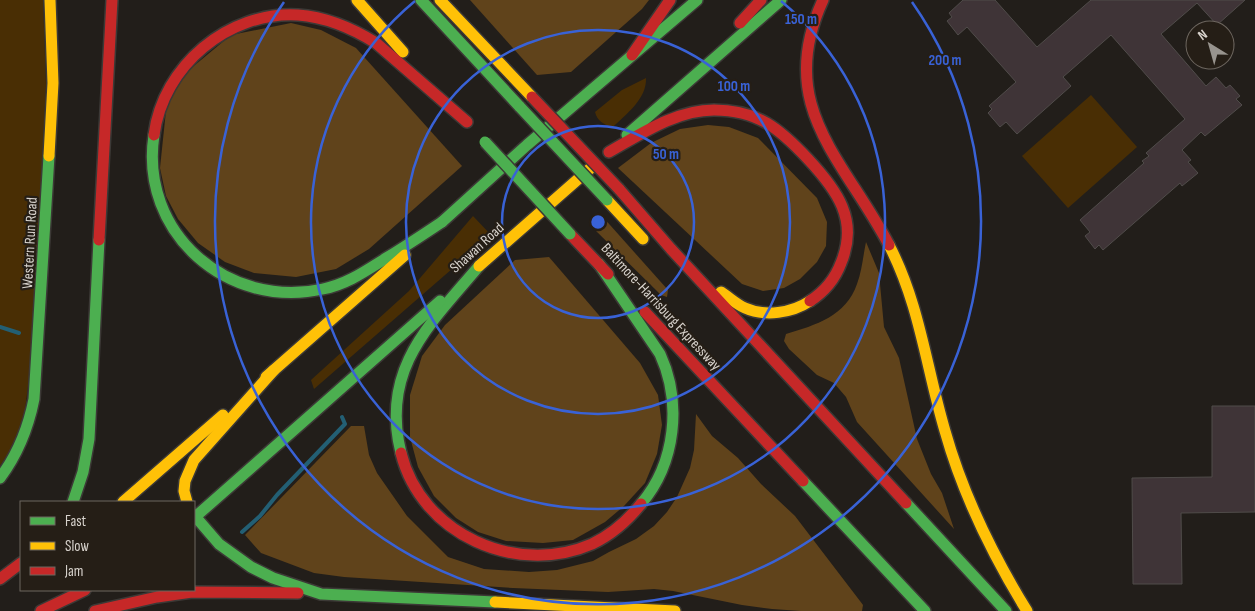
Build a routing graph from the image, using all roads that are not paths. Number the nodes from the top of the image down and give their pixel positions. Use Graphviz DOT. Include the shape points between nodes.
graph roads {
  1 [pos="50,0"];
  2 [pos="112,0"];
  3 [pos="357,0"];
  4 [pos="421,0"];
  5 [pos="440,0"];
  6 [pos="451,0"];
  7 [pos="670,0"];
  8 [pos="697,0"];
  9 [pos="761,0"];
  10 [pos="780,0"];
  11 [pos="823,0"];
  12 [pos="477,37"];
  13 [pos="632,55"];
  14 [pos="669,98"];
  15 [pos="476,132"];
  16 [pos="609,152"];
  17 [pos="442,222"];
  18 [pos="653,249"];
  19 [pos="671,249"];
  20 [pos="599,264"];
  21 [pos="479,266"];
  22 [pos="274,370"];
  23 [pos="0,478"];
  24 [pos="72,501"];
  25 [pos="125,501"];
  26 [pos="187,501"];
  27 [pos="195,516"];
  28 [pos="195,518"];
  29 [pos="20,564"];
  30 [pos="20,577"];
  31 [pos="0,579"];
  32 [pos="0,588"];
  33 [pos="83,591"];
  34 [pos="322,594"];
  35 [pos="42,611"];
  36 [pos="95,611"];
  37 [pos="675,611"];
  38 [pos="925,611"];
  39 [pos="1006,611"];
  40 [pos="1026,611"];
  1 -- 23 [label="main road, Western Run Road" via="53,83 36,386 31,419 22,445"];
  2 -- 24 [label="main road" via="89,439 86,465"];
  3 -- 15 [label="main road, Baltimore-Harrisburg Expressway"];
  4 -- 18 [label="main road, bridge"];
  5 -- 12 [label="main road"];
  6 -- 12 [label="main road"];
  7 -- 13 [label="main road"];
  8 -- 13 [label="main road"];
  9 -- 14 [label="main road"];
  10 -- 14 [label="main road, Shawan Road"];
  11 -- 40 [label="main road" via="816,13 807,57 807,82 818,128 881,228 902,272 958,474 984,537"];
  12 -- 19 [label="main road, bridge"];
  13 -- 17 [label="main road"];
  14 -- 16 [label="main road, Shawan Road"];
  15 -- 17 [label="main road" via="376,43 349,27 312,16 290,15 254,20 235,27 204,45 190,58 166,91 154,125 152,151 153,180 165,215 173,230 199,258 233,281 252,288 289,294 340,284"];
  15 -- 20 [label="main road, Baltimore-Harrisburg Expressway, bridge"];
  16 -- 19 [label="main road" via="679,115 714,110 744,114 786,136 829,181 847,220 849,236 840,269 830,285 820,296 787,311 754,311 738,304"];
  16 -- 21 [label="main road, Shawan Road"];
  17 -- 22 [label="main road"];
  19 -- 39 [label="main road"];
  20 -- 21 [label="main road" via="658,350 674,405 670,451 655,488 634,516 619,528 573,551 534,557 478,544 443,522 418,494 402,460 398,441 396,404 404,368 428,329"];
  20 -- 38 [label="main road, Baltimore-Harrisburg Expressway"];
  21 -- 27 [label="main road, Shawan Road"];
  22 -- 25 [label="main road"];
  22 -- 26 [label="main road" via="194,460 183,487"];
  28 -- 34 [label="main road" via="228,551 254,568"];
  29 -- 31 [label="main road"];
  30 -- 32 [label="main road"];
  33 -- 35 [label="main road"];
  34 -- 36 [label="main road" via="192,592"];
  34 -- 37 [label="main road"];
}
